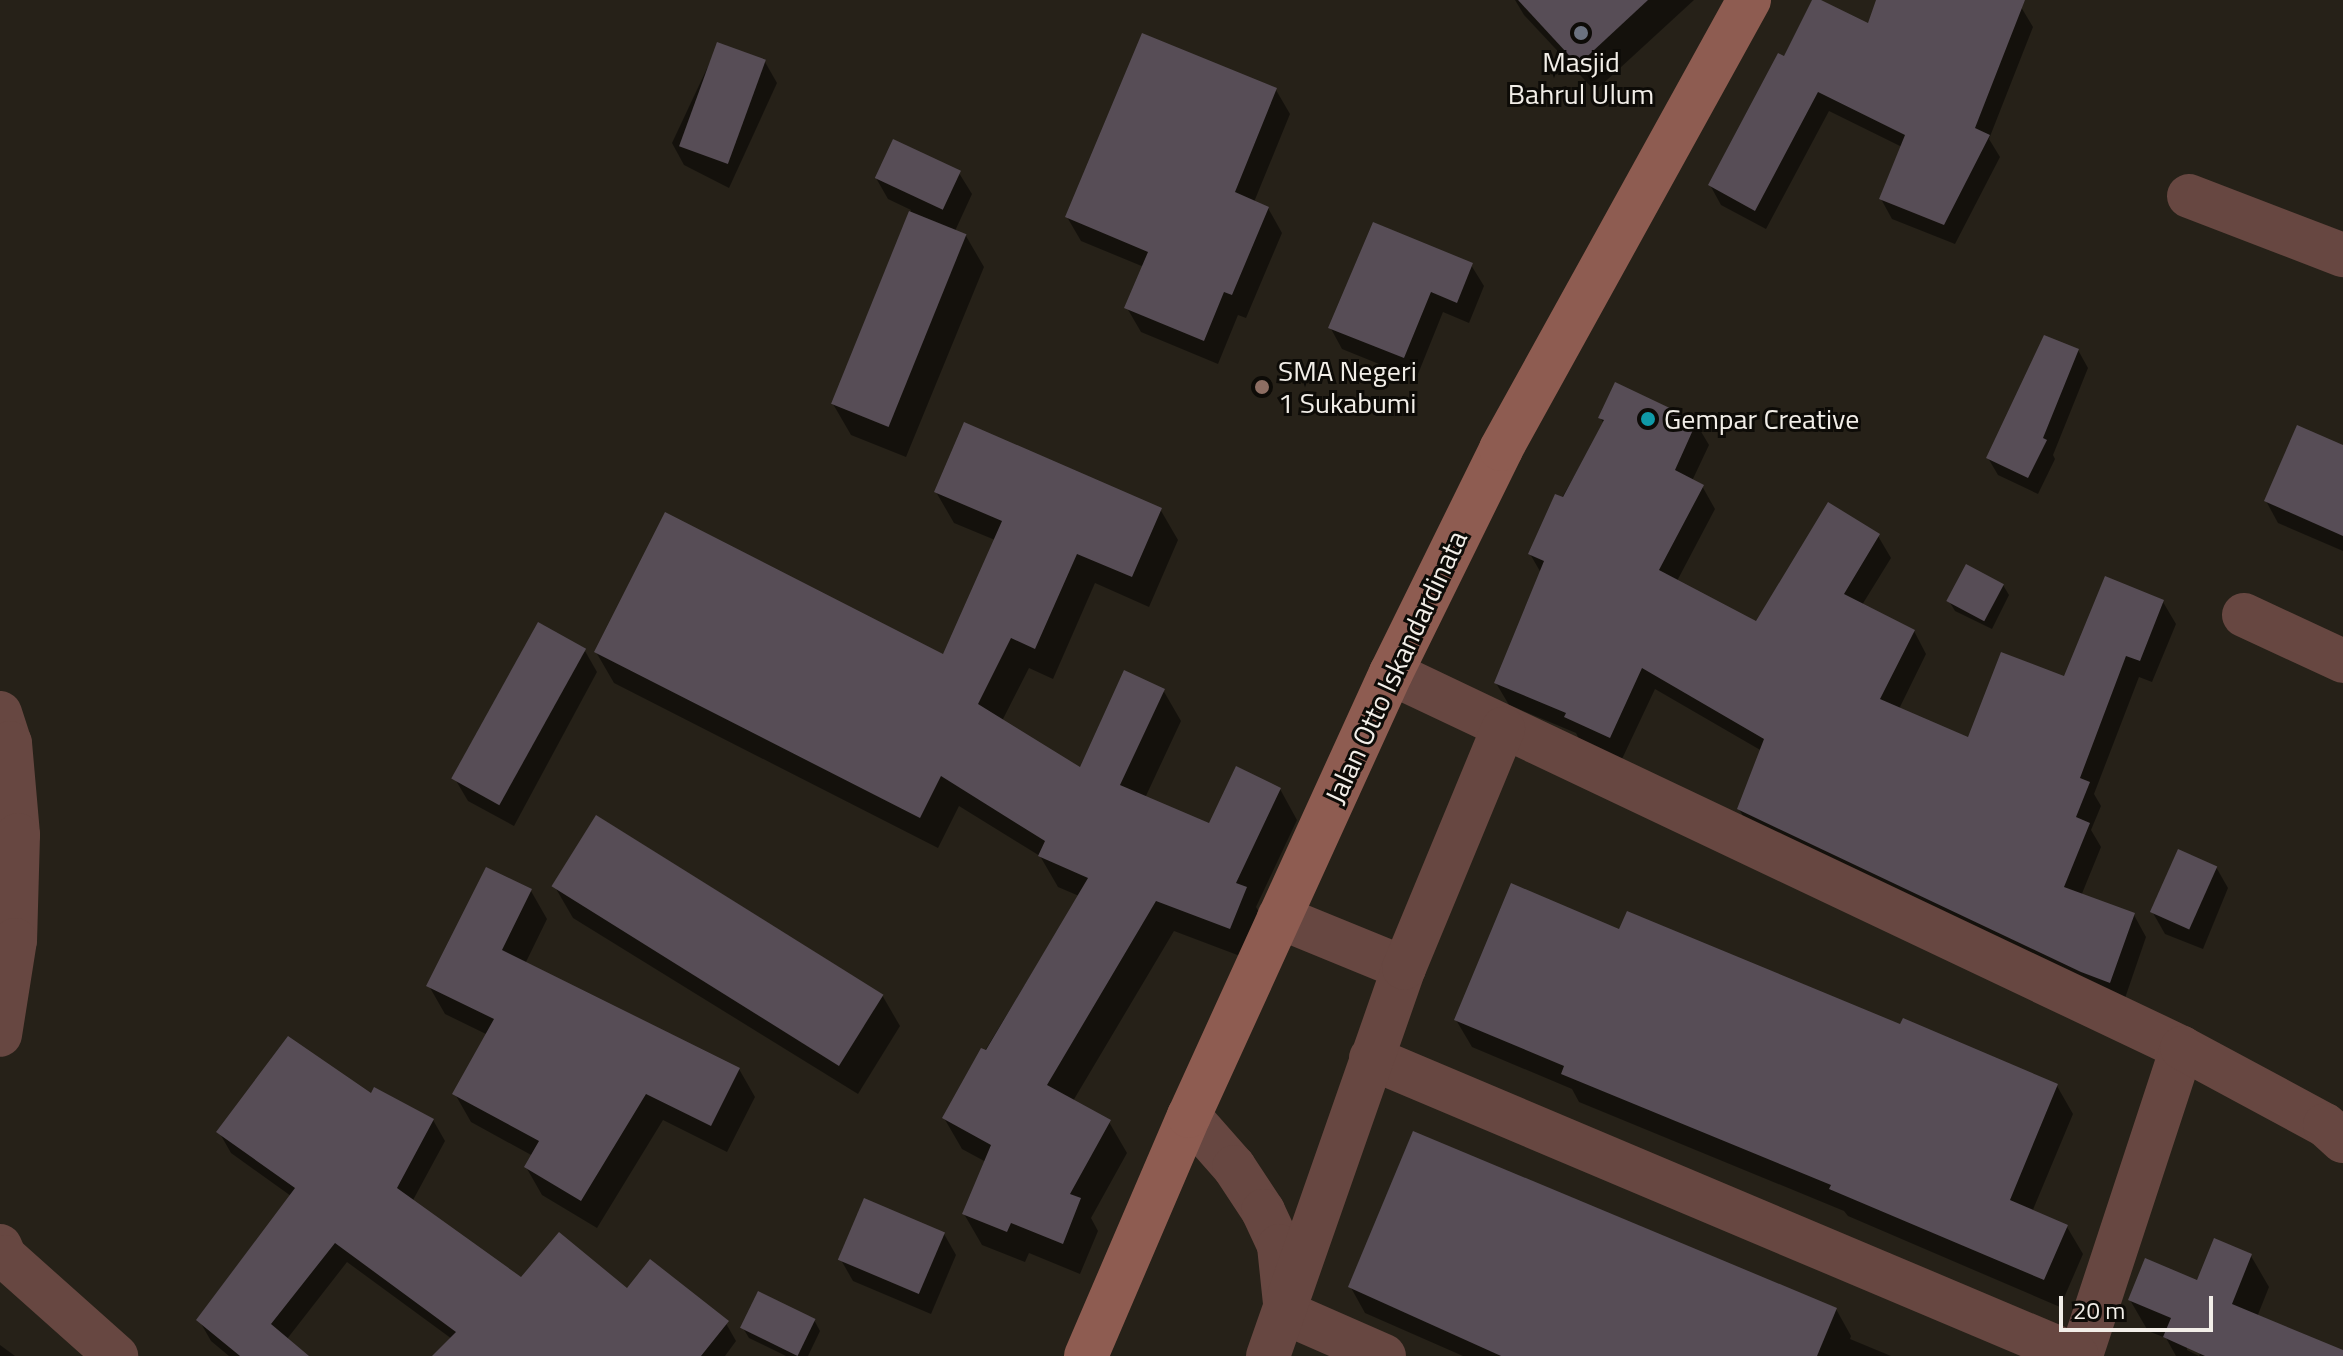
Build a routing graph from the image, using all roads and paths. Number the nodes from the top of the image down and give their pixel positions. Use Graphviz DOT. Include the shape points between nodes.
graph roads {
  1 [pos="1749,0"];
  2 [pos="2189,196"];
  3 [pos="2343,255"];
  4 [pos="2244,615"];
  5 [pos="2343,661"];
  6 [pos="1391,673"];
  7 [pos="0,713"];
  8 [pos="1503,729"];
  9 [pos="1279,917"];
  10 [pos="1404,968"];
  11 [pos="0,1035"];
  12 [pos="2182,1048"];
  13 [pos="1371,1058"];
  14 [pos="1189,1116"];
  15 [pos="2343,1141"];
  16 [pos="0,1246"];
  17 [pos="1286,1313"];
  18 [pos="116,1356"];
  19 [pos="1086,1356"];
  20 [pos="1268,1356"];
  21 [pos="1384,1356"];
  22 [pos="2079,1356"];
  1 -- 6 [label="main road, Jalan Otto Iskandardinata" via="1501,449"];
  2 -- 3 [label="street"];
  4 -- 5 [label="street"];
  6 -- 8 [label="street"];
  6 -- 9 [label="main road, Jalan Otto Iskandardinata"];
  7 -- 11 [label="street" via="10,743 18,835 15,940"];
  8 -- 10 [label="street"];
  8 -- 12 [label="street"];
  9 -- 10 [label="street"];
  9 -- 14 [label="main road, Jalan Otto Iskandardinata"];
  10 -- 13 [label="street"];
  12 -- 15 [label="street" via="2325,1125"];
  12 -- 22 [label="street"];
  13 -- 17 [label="street"];
  13 -- 22 [label="street"];
  14 -- 17 [label="street" via="1234,1167 1263,1211 1279,1246"];
  14 -- 19 [label="main road, Jalan Otto Iskandardinata"];
  16 -- 18 [label="street" via="5,1257"];
  17 -- 20 [label="street"];
  17 -- 21 [label="street"];
}
